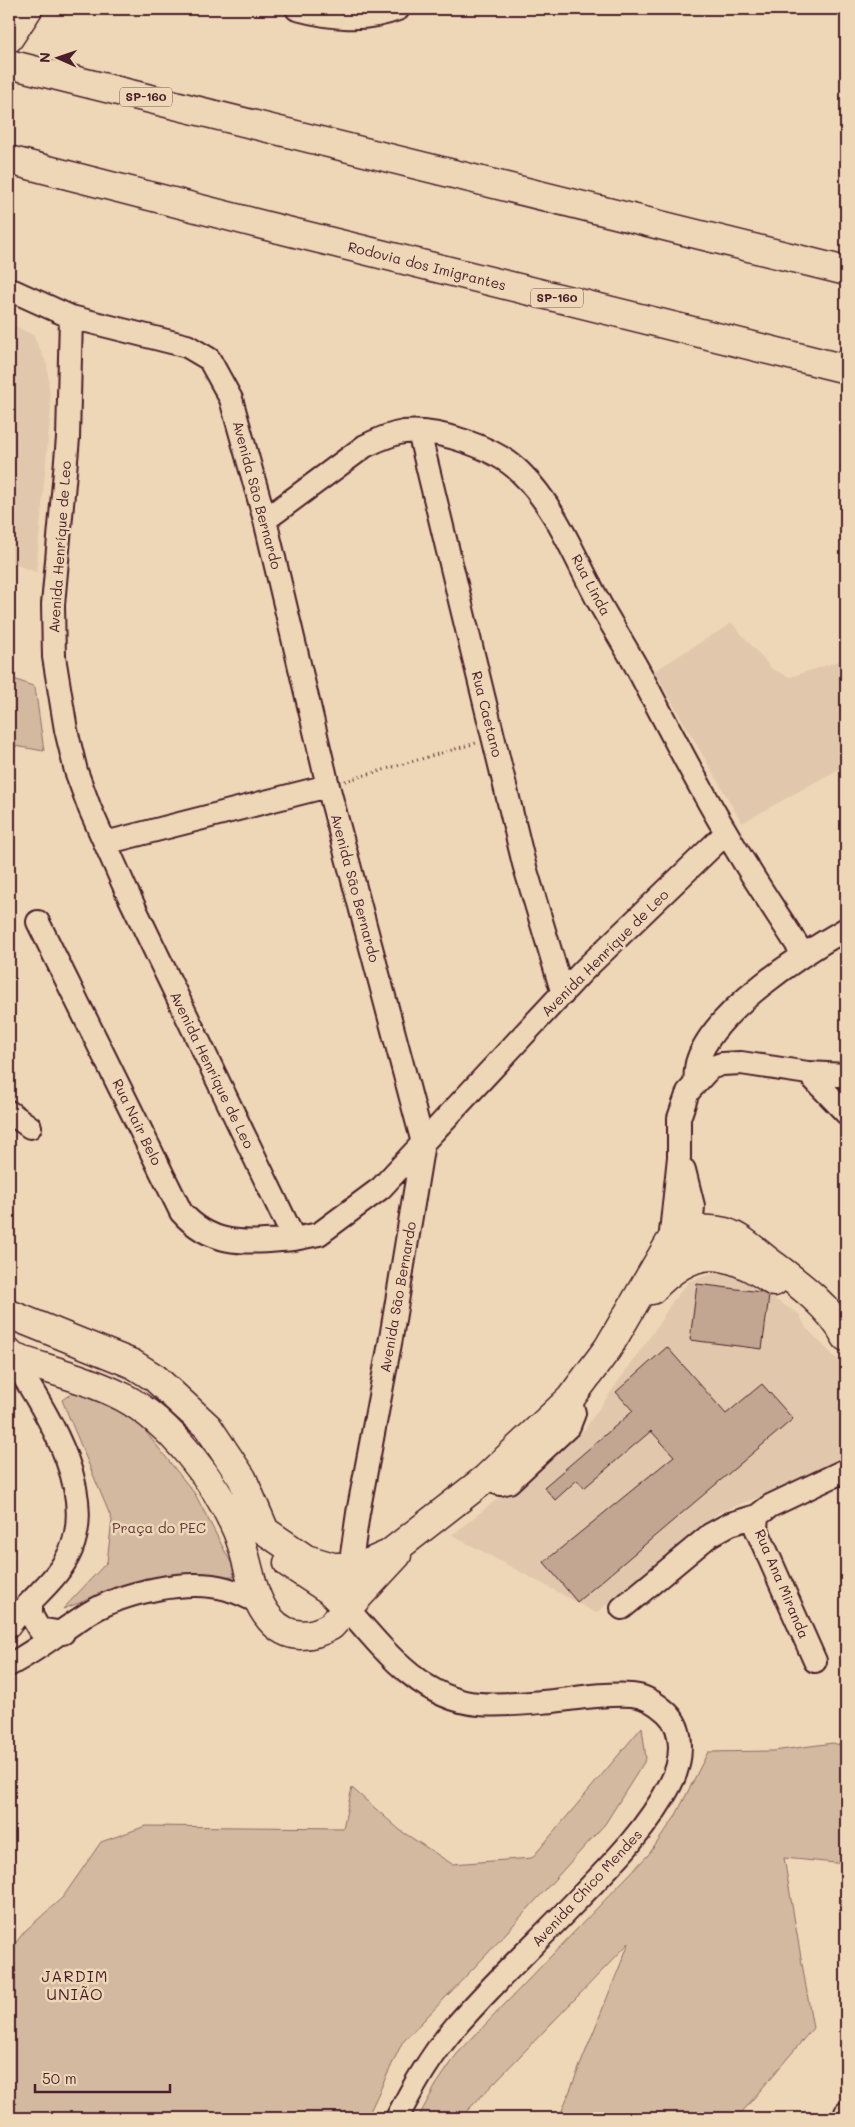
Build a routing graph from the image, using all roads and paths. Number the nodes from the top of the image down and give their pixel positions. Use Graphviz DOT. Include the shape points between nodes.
graph roads {
  1 [pos="28,9"];
  2 [pos="297,9"];
  3 [pos="398,9"];
  4 [pos="9,38"];
  5 [pos="9,64"];
  6 [pos="9,160"];
  7 [pos="846,271"];
  8 [pos="9,289"];
  9 [pos="71,317"];
  10 [pos="846,369"];
  11 [pos="419,432"];
  12 [pos="265,520"];
  13 [pos="493,738"];
  14 [pos="328,786"];
  15 [pos="726,833"];
  16 [pos="105,843"];
  17 [pos="38,922"];
  18 [pos="846,929"];
  19 [pos="803,954"];
  20 [pos="563,994"];
  21 [pos="808,1072"];
  22 [pos="846,1074"];
  23 [pos="695,1083"];
  24 [pos="9,1112"];
  25 [pos="846,1113"];
  26 [pos="30,1127"];
  27 [pos="423,1143"];
  28 [pos="294,1239"];
  29 [pos="685,1248"];
  30 [pos="9,1314"];
  31 [pos="845,1332"];
  32 [pos="10,1356"];
  33 [pos="118,1358"];
  34 [pos="846,1470"];
  35 [pos="757,1516"];
  36 [pos="265,1531"];
  37 [pos="417,1533"];
  38 [pos="350,1568"];
  39 [pos="31,1602"];
  40 [pos="259,1602"];
  41 [pos="622,1608"];
  42 [pos="348,1609"];
  43 [pos="9,1626"];
  44 [pos="62,1632"];
  45 [pos="815,1661"];
  46 [pos="9,1664"];
  47 [pos="846,2113"];
  48 [pos="397,2118"];
  49 [pos="845,2118"];
  1 -- 4 [label="main road"];
  2 -- 3 [label="street" via="324,16 360,18"];
  5 -- 7 [label="main road, SP-160"];
  6 -- 10 [label="main road, Rodovia dos Imigrantes / SP-160"];
  8 -- 9 [label="street, Avenida São Bernardo"];
  9 -- 12 [label="street, Avenida São Bernardo" via="187,346 209,359 230,400"];
  9 -- 16 [label="street, Avenida Henríque de Leo" via="68,438 53,605 54,657 76,771"];
  11 -- 12 [label="street, Rua Linda" via="405,432 365,446"];
  11 -- 13 [label="street, Rua Caetano"];
  11 -- 15 [label="street, Rua Linda" via="456,439 505,459 532,485 553,514"];
  12 -- 14 [label="street, Avenida São Bernardo"];
  13 -- 14 [label="path"];
  13 -- 20 [label="street, Rua Caetano" via="524,864"];
  14 -- 16 [label="street"];
  14 -- 27 [label="street, Avenida São Bernardo"];
  15 -- 19 [label="street, Rua Linda"];
  15 -- 20 [label="street, Avenida Henríque de Leo"];
  16 -- 28 [label="street, Avenida Henríque de Leo"];
  17 -- 28 [label="street, Rua Nair Belo" via="181,1212 193,1225 221,1239 238,1242"];
  18 -- 19 [label="street"];
  19 -- 23 [label="street" via="752,995 718,1028 697,1061"];
  20 -- 27 [label="street, Avenida Henríque de Leo"];
  21 -- 22 [label="street"];
  21 -- 23 [label="street" via="732,1063 710,1068"];
  21 -- 25 [label="street"];
  23 -- 29 [label="street" via="684,1100 679,1118 679,1158 693,1206"];
  24 -- 26 [label="street"];
  27 -- 28 [label="street, Avenida Henríque de Leo" via="381,1188 335,1224 320,1234"];
  27 -- 38 [label="street, Avenida São Bernardo"];
  29 -- 31 [label="main road" via="722,1231 749,1245 794,1280 827,1310"];
  29 -- 37 [label="main road" via="630,1311 608,1348 570,1399 485,1479"];
  30 -- 33 [label="main road"];
  32 -- 33 [label="main road" via="27,1351 52,1350"];
  32 -- 39 [label="street" via="44,1410 69,1464 77,1499 77,1525 71,1550 58,1572"];
  32 -- 40 [label="main road" via="123,1398 141,1408 176,1440 217,1492 237,1531"];
  33 -- 36 [label="main road" via="154,1378 208,1427 242,1478"];
  34 -- 35 [label="street, Rua Ana Miranda" via="770,1506"];
  35 -- 41 [label="street" via="730,1524 710,1535"];
  35 -- 45 [label="street, Rua Ana Miranda" via="756,1528"];
  36 -- 38 [label="main road" via="306,1559"];
  36 -- 42 [label="main road" via="278,1557 330,1590"];
  37 -- 38 [label="main road" via="389,1554"];
  37 -- 42 [label="main road"];
  38 -- 42 [label="street, Avenida São Bernardo"];
  39 -- 43 [label="street"];
  39 -- 44 [label="street" via="30,1615 39,1629"];
  40 -- 42 [label="main road" via="278,1627 290,1634 305,1636 318,1634 331,1626"];
  40 -- 44 [label="street" via="203,1586 155,1590 109,1602"];
  42 -- 48 [label="street, Avenida Chico Mendes" via="392,1659 430,1687 459,1700 497,1705 615,1694 639,1696 656,1704 672,1718 679,1736 680,1758 671,1784 649,1819 609,1868 457,2025 421,2071"];
  44 -- 46 [label="street"];
  47 -- 49 [label="street"];
}
